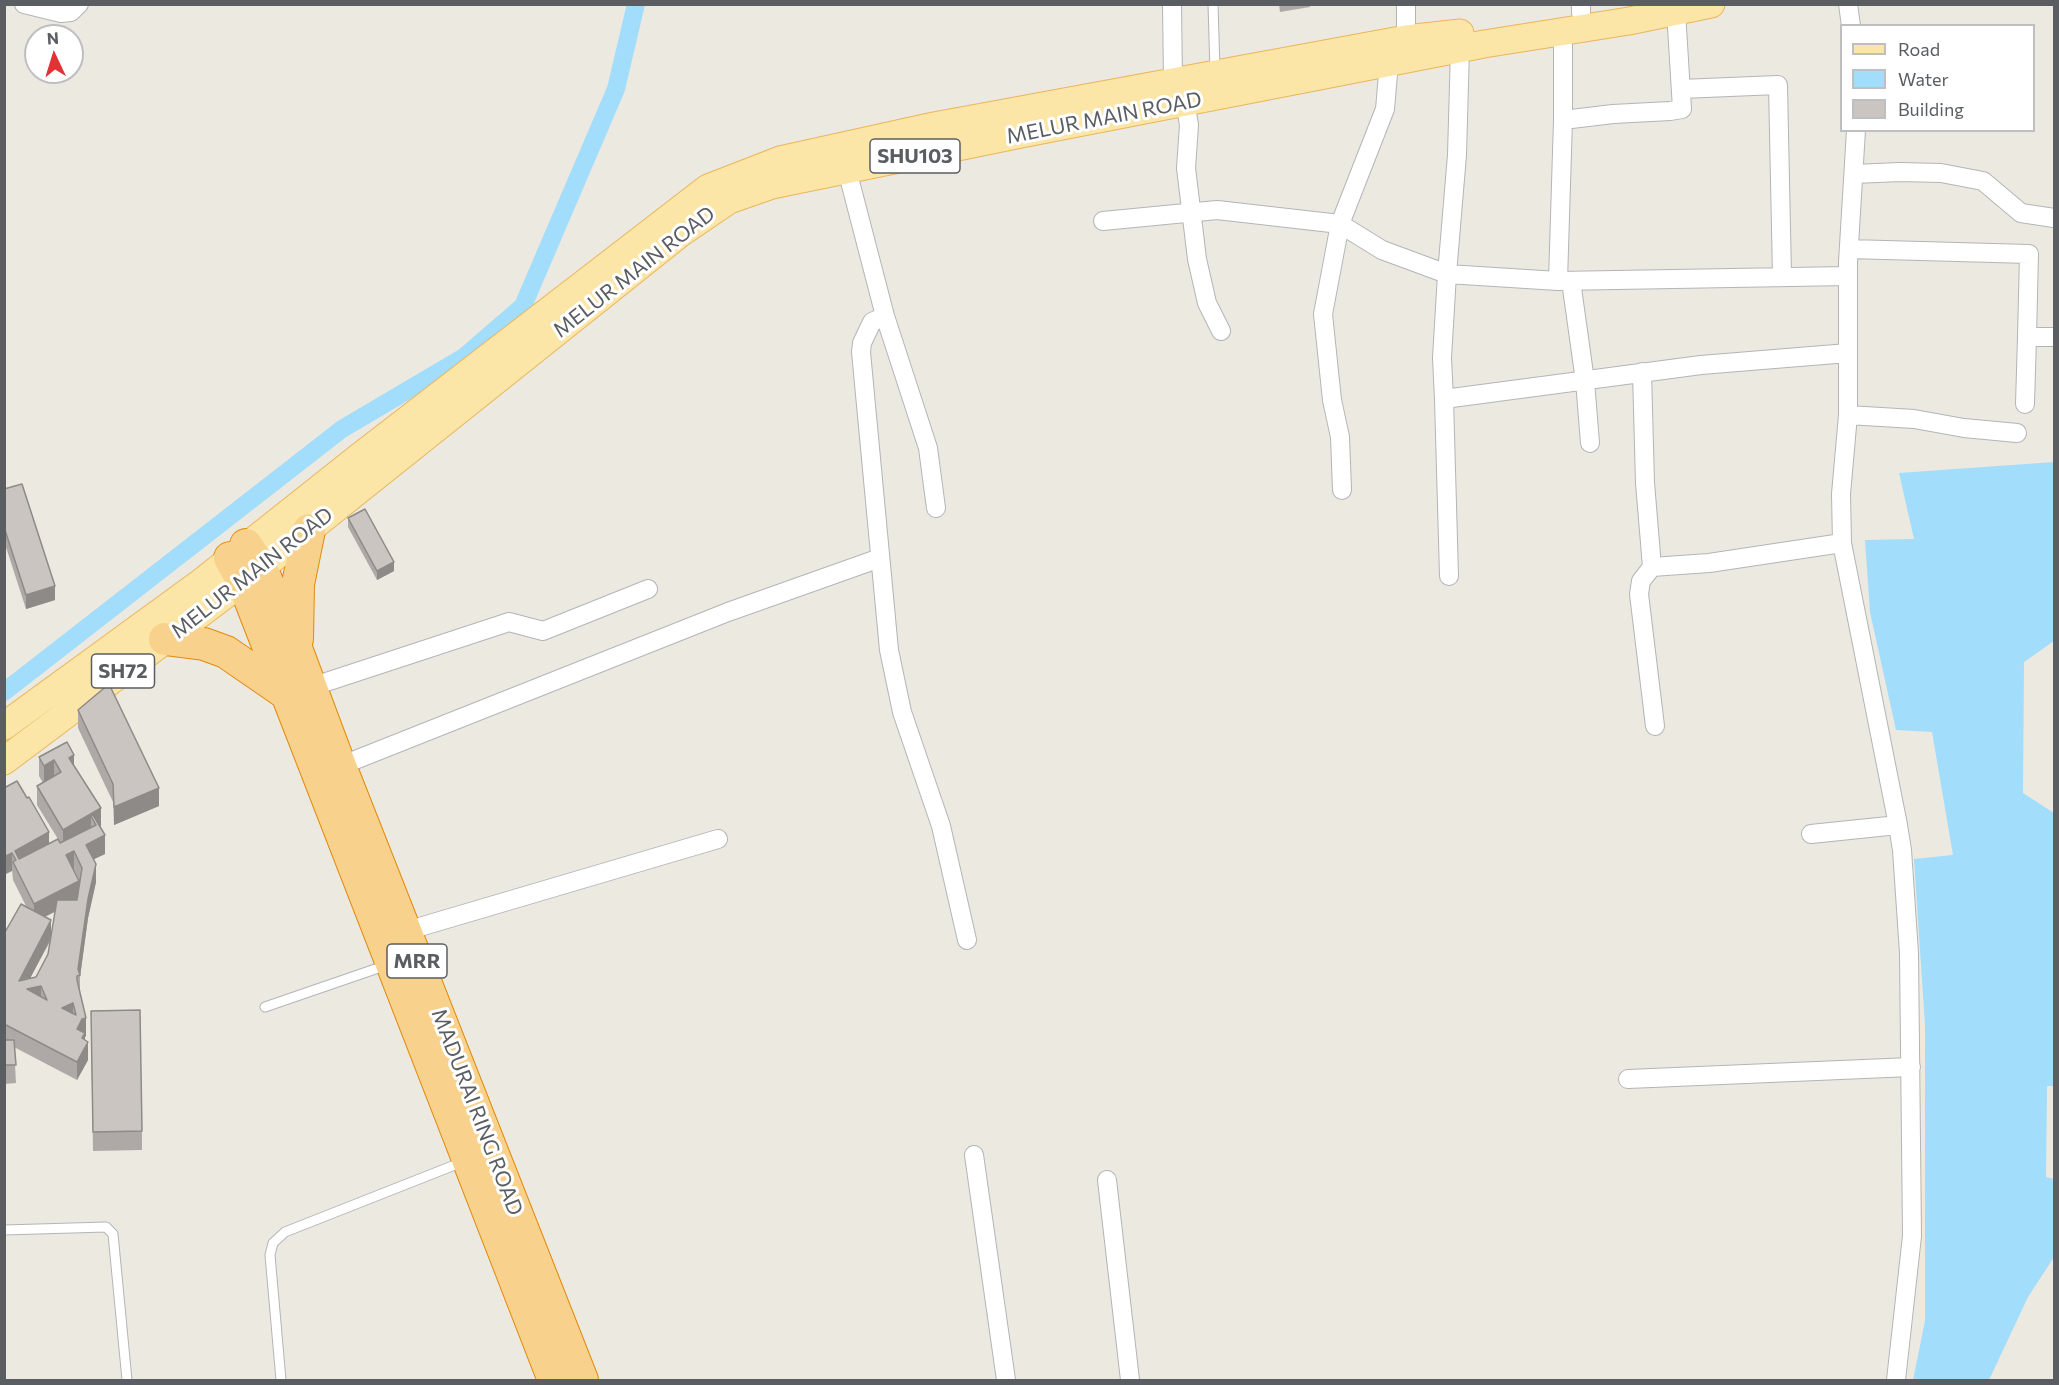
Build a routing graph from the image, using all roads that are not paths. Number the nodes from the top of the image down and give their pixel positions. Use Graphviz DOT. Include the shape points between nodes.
graph roads {
  1 [pos="24,4"];
  2 [pos="80,4"];
  3 [pos="1172,4"];
  4 [pos="1213,4"];
  5 [pos="1406,4"];
  6 [pos="1615,4"];
  7 [pos="1711,4"];
  8 [pos="1848,4"];
  9 [pos="1676,11"];
  10 [pos="1575,16"];
  11 [pos="1851,24"];
  12 [pos="1406,39"];
  13 [pos="1460,49"];
  14 [pos="1389,63"];
  15 [pos="1215,74"];
  16 [pos="1681,89"];
  17 [pos="1179,92"];
  18 [pos="1563,120"];
  19 [pos="1856,132"];
  20 [pos="847,170"];
  21 [pos="1854,174"];
  22 [pos="1193,213"];
  23 [pos="2055,218"];
  24 [pos="1103,221"];
  25 [pos="1340,224"];
  26 [pos="1849,249"];
  27 [pos="1447,274"];
  28 [pos="1782,276"];
  29 [pos="1848,276"];
  30 [pos="1565,281"];
  31 [pos="885,316"];
  32 [pos="1221,331"];
  33 [pos="2026,337"];
  34 [pos="2055,337"];
  35 [pos="1848,353"];
  36 [pos="1642,372"];
  37 [pos="1585,381"];
  38 [pos="1444,399"];
  39 [pos="2025,404"];
  40 [pos="1848,415"];
  41 [pos="2017,433"];
  42 [pos="1590,443"];
  43 [pos="1342,490"];
  44 [pos="936,508"];
  45 [pos="309,530"];
  46 [pos="1842,543"];
  47 [pos="880,558"];
  48 [pos="245,563"];
  49 [pos="1652,567"];
  50 [pos="1449,576"];
  51 [pos="648,590"];
  52 [pos="165,639"];
  53 [pos="297,651"];
  54 [pos="298,689"];
  55 [pos="4,726"];
  56 [pos="1654,726"];
  57 [pos="4,761"];
  58 [pos="340,766"];
  59 [pos="1898,825"];
  60 [pos="1810,834"];
  61 [pos="718,839"];
  62 [pos="406,931"];
  63 [pos="967,940"];
  64 [pos="392,963"];
  65 [pos="265,1007"];
  66 [pos="1911,1067"];
  67 [pos="1628,1079"];
  68 [pos="974,1155"];
  69 [pos="468,1159"];
  70 [pos="1107,1180"];
  71 [pos="4,1230"];
  72 [pos="127,1380"];
  73 [pos="280,1380"];
  74 [pos="554,1380"];
  75 [pos="582,1380"];
  76 [pos="1006,1380"];
  77 [pos="1130,1380"];
  78 [pos="1896,1380"];
  1 -- 2 [label="street" via="61,13 71,12"];
  3 -- 17 [label="street"];
  4 -- 15 [label="lane"];
  5 -- 12 [label="street"];
  6 -- 10 [label="main road, MELUR MAIN ROAD / SHU103"];
  7 -- 9 [label="main road, MELUR MAIN ROAD / SHU103"];
  8 -- 11 [label="street"];
  9 -- 10 [label="main road, MELUR MAIN ROAD / SHU103"];
  9 -- 16 [label="street"];
  10 -- 12 [label="main road, MELUR MAIN ROAD / SHU103"];
  10 -- 13 [label="main road, MELUR MAIN ROAD / SHU103"];
  10 -- 18 [label="street"];
  12 -- 15 [label="main road, MELUR MAIN ROAD / SHU103"];
  13 -- 14 [label="main road, MELUR MAIN ROAD / SHU103"];
  13 -- 27 [label="street" via="1457,155"];
  14 -- 17 [label="main road, MELUR MAIN ROAD / SHU103"];
  14 -- 25 [label="street" via="1385,110"];
  15 -- 17 [label="main road, MELUR MAIN ROAD / SHU103"];
  16 -- 18 [label="street" via="1682,109"];
  16 -- 28 [label="street" via="1778,85"];
  17 -- 20 [label="main road, MELUR MAIN ROAD / SHU103"];
  17 -- 22 [label="street" via="1189,125 1186,168"];
  17 -- 48 [label="main road, MELUR MAIN ROAD / SHU103" via="934,126 791,158 708,188"];
  18 -- 30 [label="street"];
  19 -- 21 [label="street"];
  20 -- 31 [label="street"];
  20 -- 45 [label="main road, MELUR MAIN ROAD / SHU103" via="729,200 691,226"];
  21 -- 23 [label="street" via="1941,173 1983,182 2021,213"];
  21 -- 26 [label="street"];
  22 -- 24 [label="street"];
  22 -- 25 [label="street" via="1217,210"];
  22 -- 32 [label="street" via="1197,259 1207,303"];
  25 -- 27 [label="street" via="1383,250"];
  25 -- 43 [label="street" via="1323,314 1340,438"];
  26 -- 29 [label="street"];
  26 -- 33 [label="street" via="2029,254"];
  27 -- 30 [label="street"];
  27 -- 38 [label="street"];
  28 -- 29 [label="street"];
  28 -- 30 [label="street"];
  29 -- 35 [label="street"];
  30 -- 37 [label="street"];
  31 -- 44 [label="street" via="928,448"];
  31 -- 47 [label="street" via="872,322 861,342"];
  33 -- 34 [label="street"];
  33 -- 39 [label="street"];
  35 -- 36 [label="street"];
  35 -- 40 [label="street"];
  36 -- 37 [label="street"];
  36 -- 49 [label="street"];
  37 -- 38 [label="street"];
  37 -- 42 [label="street"];
  38 -- 50 [label="street"];
  40 -- 41 [label="street" via="1914,419"];
  40 -- 46 [label="street" via="1841,494"];
  45 -- 48 [label="main road, MELUR MAIN ROAD / SHU103"];
  45 -- 53 [label="highway" via="298,584"];
  46 -- 49 [label="street" via="1709,563"];
  46 -- 59 [label="street"];
  47 -- 58 [label="street" via="728,612"];
  47 -- 63 [label="street" via="890,650 902,712 941,826"];
  48 -- 52 [label="main road, MELUR MAIN ROAD / SH72"];
  48 -- 53 [label="highway, MADURAI RING ROAD / MRR"];
  48 -- 54 [label="highway, MADURAI RING ROAD / MRR"];
  48 -- 55 [label="main road, MELUR MAIN ROAD / SH72" via="199,584"];
  49 -- 56 [label="street" via="1641,581 1639,594"];
  51 -- 54 [label="street" via="543,631 509,622"];
  52 -- 54 [label="highway" via="204,644 226,652"];
  52 -- 57 [label="main road, MELUR MAIN ROAD / SH72"];
  53 -- 54 [label="highway, MADURAI RING ROAD / MRR"];
  54 -- 58 [label="highway, MADURAI RING ROAD / MRR"];
  54 -- 64 [label="highway, MADURAI RING ROAD / MRR"];
  58 -- 62 [label="highway, MADURAI RING ROAD / MRR"];
  59 -- 60 [label="street"];
  59 -- 66 [label="street" via="1909,953"];
  61 -- 62 [label="street"];
  62 -- 75 [label="highway, MADURAI RING ROAD / MRR"];
  64 -- 65 [label="lane"];
  64 -- 69 [label="highway, MADURAI RING ROAD / MRR"];
  66 -- 67 [label="street"];
  66 -- 78 [label="street" via="1912,1236"];
  68 -- 76 [label="street"];
  69 -- 73 [label="lane" via="285,1232 273,1243 270,1255"];
  69 -- 74 [label="highway, MADURAI RING ROAD / MRR"];
  70 -- 77 [label="street"];
  71 -- 72 [label="lane" via="105,1227 113,1234"];
}
